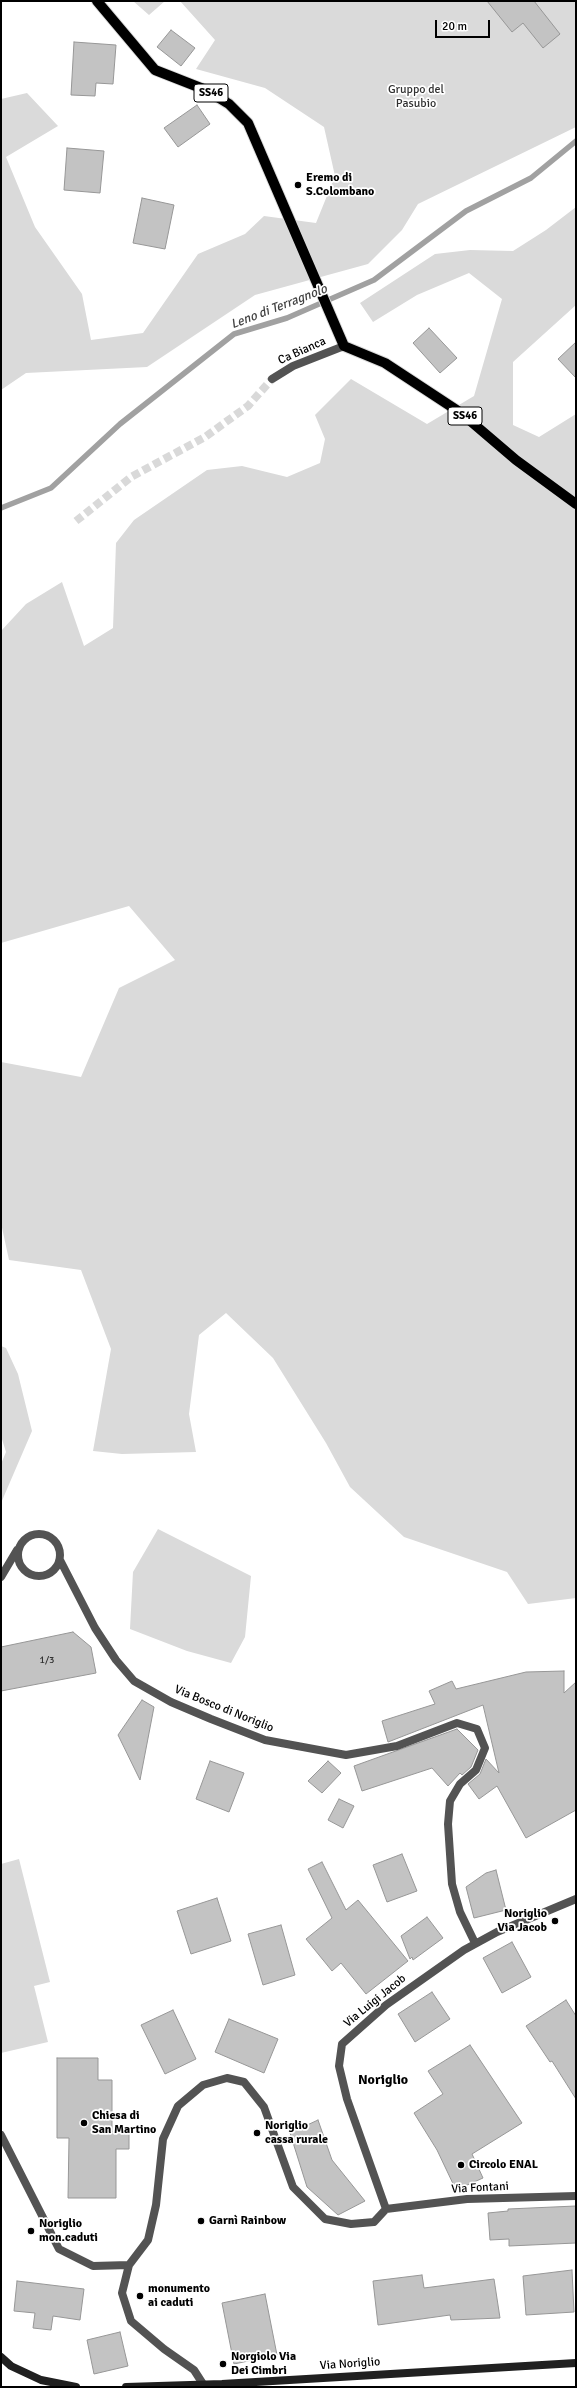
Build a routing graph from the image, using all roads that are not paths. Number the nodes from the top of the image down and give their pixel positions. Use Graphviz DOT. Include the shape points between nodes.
graph roads {
  1 [pos="97,1"];
  2 [pos="344,346"];
  3 [pos="272,379"];
  4 [pos="576,504"];
  5 [pos="19,1548"];
  6 [pos="60,1560"];
  7 [pos="1,1577"];
  8 [pos="576,1899"];
  9 [pos="475,1943"];
  10 [pos="1,2135"];
  11 [pos="576,2196"];
  12 [pos="386,2209"];
  13 [pos="129,2265"];
  14 [pos="1,2357"];
  15 [pos="576,2364"];
  16 [pos="203,2384"];
  17 [pos="226,2386"];
  18 [pos="76,2387"];
  19 [pos="126,2387"];
  1 -- 2 [label="main road, SS46" via="155,70 206,90 229,104 248,123"];
  2 -- 3 [label="street, Ca Bianca" via="293,366"];
  2 -- 4 [label="main road, SS46" via="385,363 461,413 516,460"];
  5 -- 6 [label="street" via="30,1536 43,1534 50,1537 59,1547"];
  5 -- 6 [label="street" via="18,1562 26,1573 33,1576 52,1572"];
  5 -- 7 [label="street"];
  6 -- 9 [label="street, Via Bosco di Noriglio" via="96,1628 116,1660 134,1681 171,1702 211,1719 265,1740 346,1755 397,1746 457,1722 477,1729 485,1748 476,1770 460,1784 450,1801 448,1824 452,1884 464,1923"];
  8 -- 9 [label="street, Via Luigi Jacob"];
  9 -- 12 [label="street, Via Luigi Jacob" via="386,2005 342,2044 339,2066 347,2099"];
  10 -- 13 [label="street" via="59,2249 93,2266"];
  11 -- 12 [label="street, Via Fontani" via="467,2199"];
  12 -- 13 [label="street" via="374,2222 351,2224 326,2218 293,2187 264,2107 244,2082 227,2078 203,2085 178,2106 163,2139 156,2205 148,2240"];
  13 -- 16 [label="street" via="122,2293 131,2321 194,2370"];
  14 -- 18 [label="main road" via="11,2366 41,2380"];
  15 -- 17 [label="main road, Via Noriglio"];
  16 -- 17 [label="main road, Via Noriglio"];
  16 -- 19 [label="main road, Via Noriglio"];
}
